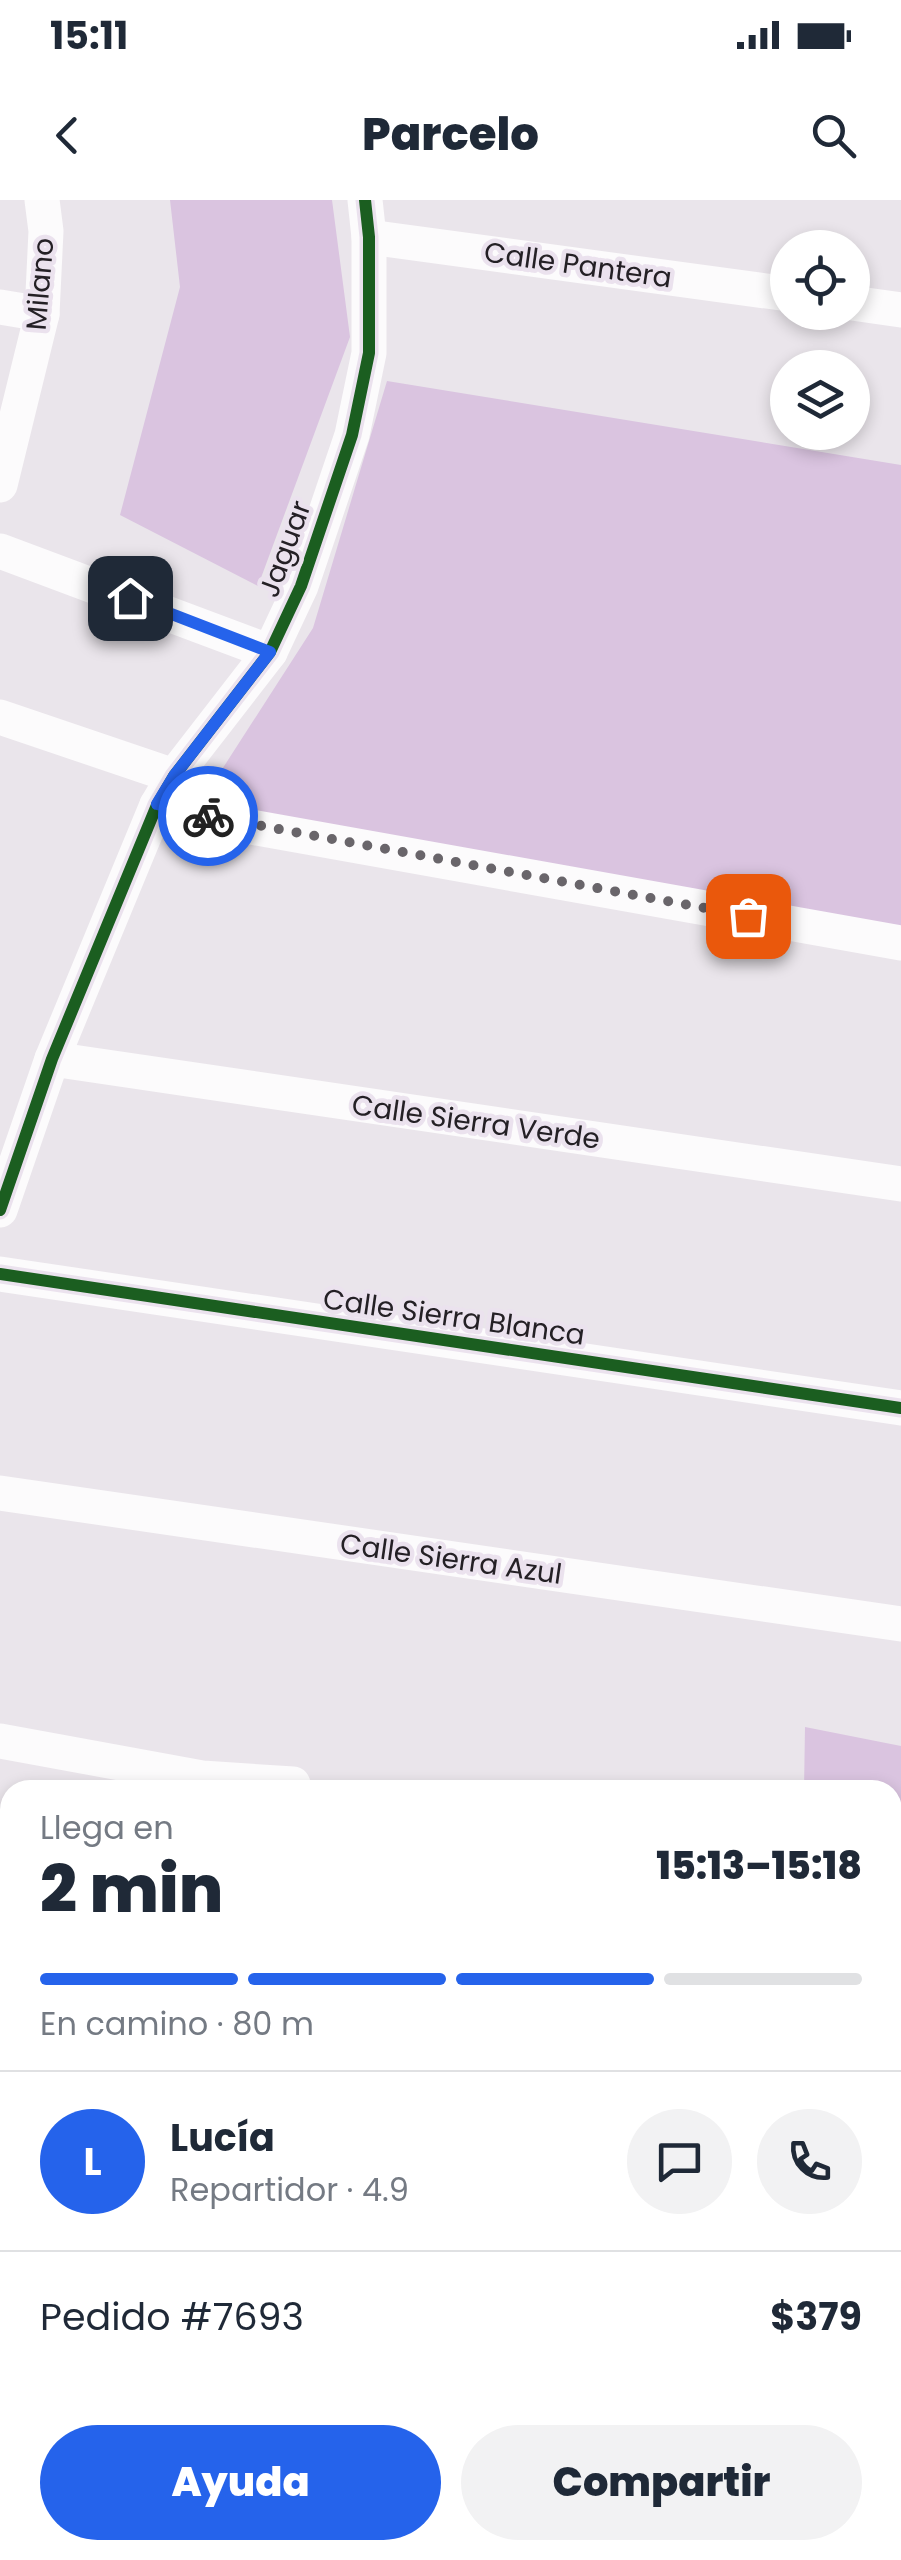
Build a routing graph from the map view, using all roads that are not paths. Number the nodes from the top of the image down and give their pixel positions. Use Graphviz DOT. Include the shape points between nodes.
graph roads {
  1 [pos="42,200"];
  2 [pos="365,200"];
  3 [pos="369,237"];
  4 [pos="770,292"];
  5 [pos="870,306"];
  6 [pos="0,308"];
  7 [pos="901,310"];
  8 [pos="42,314"];
  9 [pos="0,485"];
  10 [pos="0,551"];
  11 [pos="270,652"];
  12 [pos="0,717"];
  13 [pos="165,790"];
  14 [pos="901,943"];
  15 [pos="52,1059"];
  16 [pos="901,1184"];
  17 [pos="0,1210"];
  18 [pos="0,1274"];
  19 [pos="901,1408"];
  20 [pos="0,1493"];
  21 [pos="901,1624"];
  22 [pos="0,1741"];
  23 [pos="176,1780"];
  1 -- 8 [label="street, Milano"];
  2 -- 3 [label="street, Jaguar"];
  3 -- 4 [label="street, Calle Pantera"];
  3 -- 11 [label="street, Jaguar" via="369,354 352,435 301,586"];
  5 -- 7 [label="street"];
  6 -- 8 [label="street"];
  8 -- 9 [label="street, Milano"];
  10 -- 11 [label="street"];
  11 -- 13 [label="street, Jaguar"];
  12 -- 13 [label="street"];
  13 -- 14 [label="street" via="251,827"];
  13 -- 15 [label="street, Jaguar"];
  15 -- 16 [label="street, Calle Sierra Verde"];
  15 -- 17 [label="street, Jaguar"];
  18 -- 19 [label="street, Calle Sierra Blanca"];
  20 -- 21 [label="street, Calle Sierra Azul"];
  22 -- 23 [label="street"];
}
